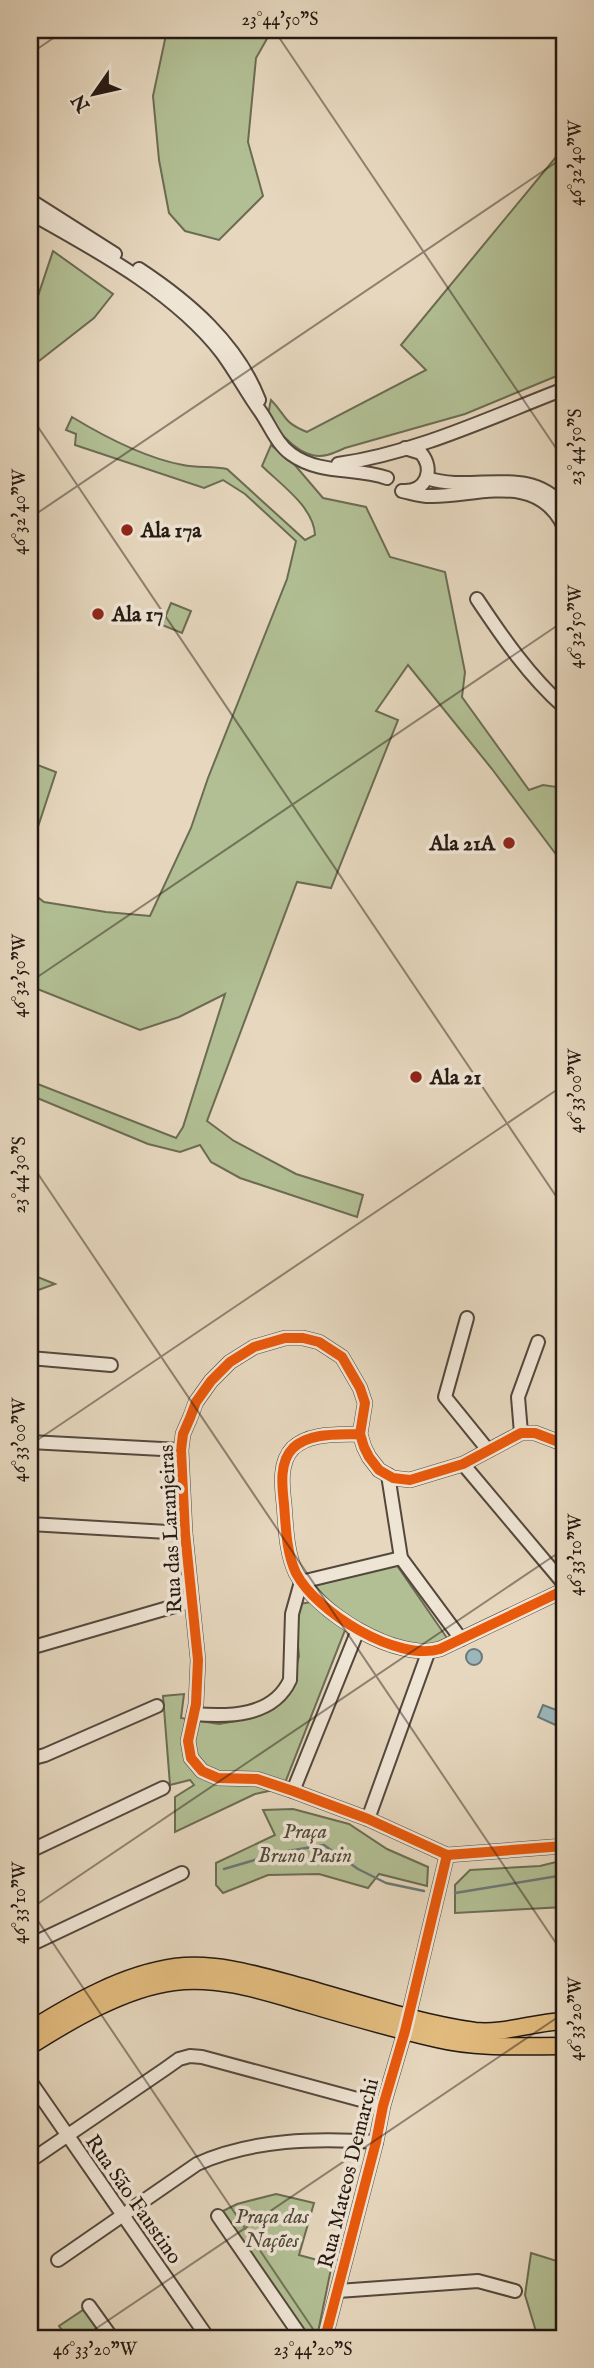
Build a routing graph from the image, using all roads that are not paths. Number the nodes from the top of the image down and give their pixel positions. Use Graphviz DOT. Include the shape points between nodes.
graph roads {
  1 [pos="30,200"];
  2 [pos="30,213"];
  3 [pos="564,388"];
  4 [pos="260,411"];
  5 [pos="466,427"];
  6 [pos="399,450"];
  7 [pos="425,458"];
  8 [pos="317,468"];
  9 [pos="387,478"];
  10 [pos="427,478"];
  11 [pos="401,491"];
  12 [pos="564,507"];
  13 [pos="564,527"];
  14 [pos="477,599"];
  15 [pos="564,707"];
  16 [pos="467,1318"];
  17 [pos="538,1342"];
  18 [pos="30,1358"];
  19 [pos="111,1365"];
  20 [pos="522,1433"];
  21 [pos="360,1434"];
  22 [pos="30,1441"];
  23 [pos="564,1444"];
  24 [pos="181,1450"];
  25 [pos="488,1450"];
  26 [pos="463,1464"];
  27 [pos="388,1475"];
  28 [pos="30,1524"];
  29 [pos="185,1532"];
  30 [pos="401,1558"];
  31 [pos="301,1582"];
  32 [pos="564,1584"];
  33 [pos="564,1590"];
  34 [pos="192,1601"];
  35 [pos="358,1630"];
  36 [pos="461,1639"];
  37 [pos="30,1648"];
  38 [pos="428,1653"];
  39 [pos="157,1706"];
  40 [pos="194,1714"];
  41 [pos="30,1759"];
  42 [pos="163,1788"];
  43 [pos="293,1791"];
  44 [pos="368,1819"];
  45 [pos="564,1846"];
  46 [pos="30,1851"];
  47 [pos="447,1855"];
  48 [pos="182,1873"];
  49 [pos="30,1945"];
  50 [pos="564,2021"];
  51 [pos="407,2024"];
  52 [pos="30,2030"];
  53 [pos="30,2046"];
  54 [pos="564,2046"];
  55 [pos="30,2081"];
  56 [pos="383,2106"];
  57 [pos="67,2136"];
  58 [pos="376,2142"];
  59 [pos="30,2161"];
  60 [pos="122,2215"];
  61 [pos="218,2216"];
  62 [pos="58,2260"];
  63 [pos="338,2291"];
  64 [pos="514,2291"];
  65 [pos="89,2306"];
  66 [pos="112,2338"];
  67 [pos="208,2338"];
  68 [pos="302,2338"];
  69 [pos="325,2338"];
  1 -- 4 [label="street" via="155,280 211,325 248,375"];
  2 -- 4 [label="street" via="115,263 184,314 223,354"];
  3 -- 5 [label="street"];
  4 -- 8 [label="street" via="284,448"];
  5 -- 6 [label="street"];
  5 -- 7 [label="street" via="436,442"];
  6 -- 7 [label="street" via="416,450"];
  6 -- 8 [label="street"];
  6 -- 9 [label="street" via="386,464"];
  7 -- 10 [label="street"];
  8 -- 9 [label="street"];
  9 -- 11 [label="street"];
  10 -- 11 [label="street" via="416,489"];
  10 -- 12 [label="street" via="450,484 528,483 556,497"];
  11 -- 13 [label="street" via="433,496 511,491 531,495 551,506"];
  14 -- 15 [label="street" via="521,663"];
  16 -- 25 [label="street" via="445,1397"];
  17 -- 20 [label="street" via="518,1397"];
  18 -- 19 [label="street"];
  20 -- 23 [label="street" via="536,1433"];
  20 -- 25 [label="street"];
  21 -- 24 [label="street, Rua das Laranjeiras" via="365,1403 342,1357 319,1342 285,1338 254,1347 211,1381 196,1402"];
  21 -- 27 [label="street" via="369,1457"];
  21 -- 31 [label="street" via="304,1441 294,1447 285,1463 282,1489 289,1550"];
  22 -- 24 [label="street"];
  24 -- 29 [label="street, Rua das Laranjeiras"];
  25 -- 26 [label="street"];
  26 -- 27 [label="street" via="410,1480"];
  26 -- 32 [label="street"];
  27 -- 30 [label="street"];
  28 -- 29 [label="street"];
  29 -- 34 [label="street, Rua das Laranjeiras"];
  30 -- 31 [label="street"];
  30 -- 36 [label="street"];
  31 -- 35 [label="street"];
  31 -- 40 [label="street" via="292,1614 286,1688 273,1700 243,1714"];
  33 -- 36 [label="street"];
  34 -- 37 [label="street"];
  34 -- 40 [label="street, Rua das Laranjeiras" via="198,1660"];
  35 -- 38 [label="street"];
  35 -- 43 [label="street"];
  36 -- 38 [label="street"];
  38 -- 44 [label="street"];
  39 -- 41 [label="street"];
  40 -- 43 [label="street, Rua das Laranjeiras" via="188,1741 191,1758 202,1771 218,1778 257,1779"];
  42 -- 46 [label="street"];
  43 -- 44 [label="street, Rua das Laranjeiras"];
  44 -- 47 [label="street, Rua das Laranjeiras"];
  45 -- 47 [label="street, Rua das Laranjeiras"];
  47 -- 51 [label="street, Rua Mateos Demarchi"];
  48 -- 49 [label="street"];
  50 -- 51 [label="main road" via="478,2031"];
  51 -- 52 [label="main road" via="251,1973 204,1966 147,1973 75,2004"];
  51 -- 53 [label="main road" via="230,1984 189,1980 117,1999"];
  51 -- 54 [label="main road" via="471,2046"];
  51 -- 56 [label="street, Rua Mateos Demarchi"];
  55 -- 57 [label="street, Rua São Faustino"];
  56 -- 57 [label="street" via="190,2056"];
  56 -- 58 [label="street, Rua Mateos Demarchi"];
  57 -- 59 [label="street"];
  57 -- 60 [label="street, Rua São Faustino"];
  58 -- 60 [label="street" via="334,2139 234,2151 197,2164"];
  58 -- 63 [label="street, Rua Mateos Demarchi"];
  60 -- 62 [label="street"];
  60 -- 67 [label="street, Rua São Faustino"];
  61 -- 68 [label="street"];
  63 -- 64 [label="street" via="478,2281"];
  63 -- 69 [label="street, Rua Mateos Demarchi"];
  65 -- 66 [label="street"];
}
